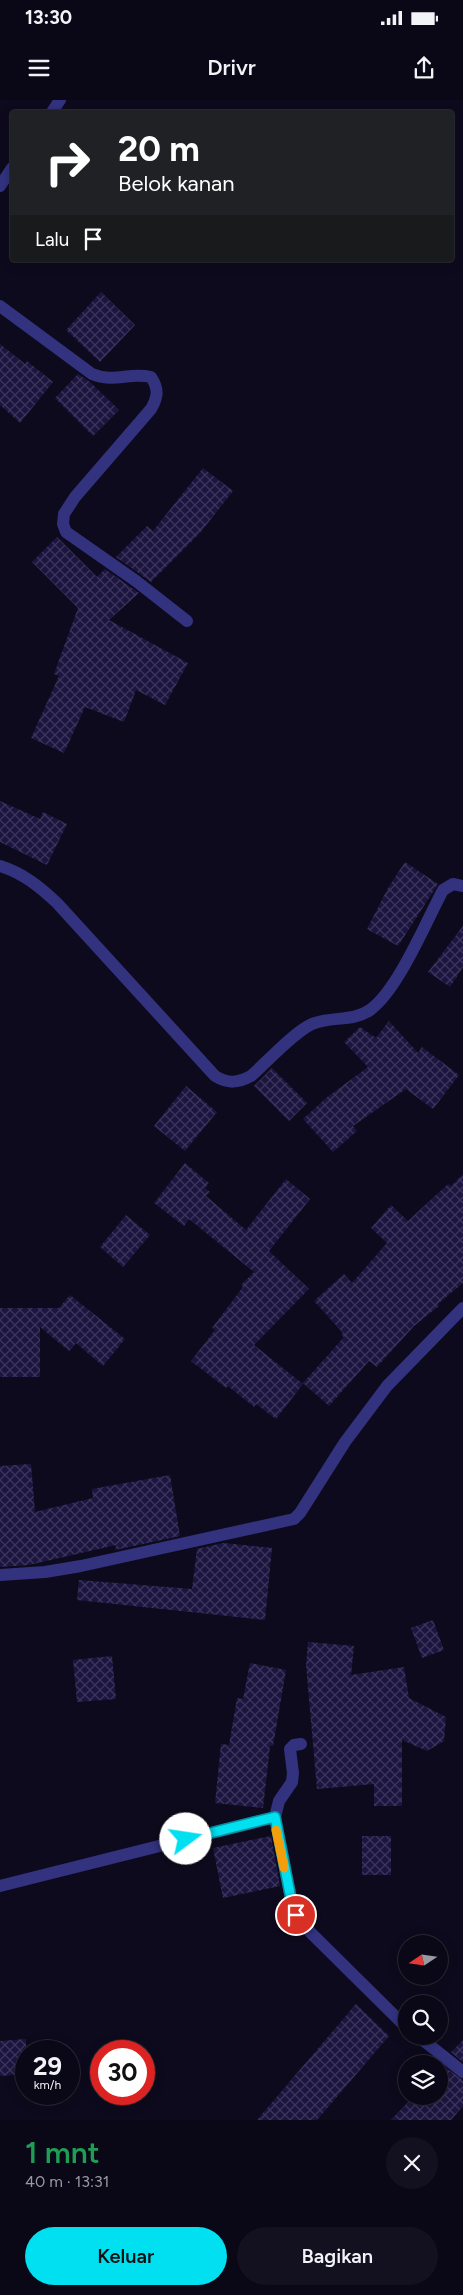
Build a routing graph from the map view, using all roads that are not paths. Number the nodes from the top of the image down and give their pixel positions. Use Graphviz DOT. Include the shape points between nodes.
graph roads {
  1 [pos="10,171"];
  2 [pos="0,186"];
  3 [pos="0,306"];
  4 [pos="188,621"];
  5 [pos="0,866"];
  6 [pos="463,886"];
  7 [pos="463,1308"];
  8 [pos="0,1575"];
  9 [pos="301,1744"];
  10 [pos="275,1817"];
  11 [pos="0,1886"];
  12 [pos="398,2019"];
  13 [pos="429,2045"];
  14 [pos="463,2072"];
  1 -- 2 [label="street"];
  3 -- 4 [label="street" via="92,374 104,379 139,374 151,377 158,397 151,409 75,497 64,514 63,524 66,532"];
  5 -- 6 [label="street" via="41,887 215,1076 230,1082 240,1082 251,1076 310,1025 323,1020 359,1016 375,1006 394,984 443,890 453,884"];
  7 -- 8 [label="street" via="387,1386 294,1519 81,1566"];
  9 -- 10 [label="street" via="290,1750 292,1782 279,1801"];
  10 -- 11 [label="street"];
  10 -- 12 [label="street" via="296,1915"];
  13 -- 14 [label="street"];
}
